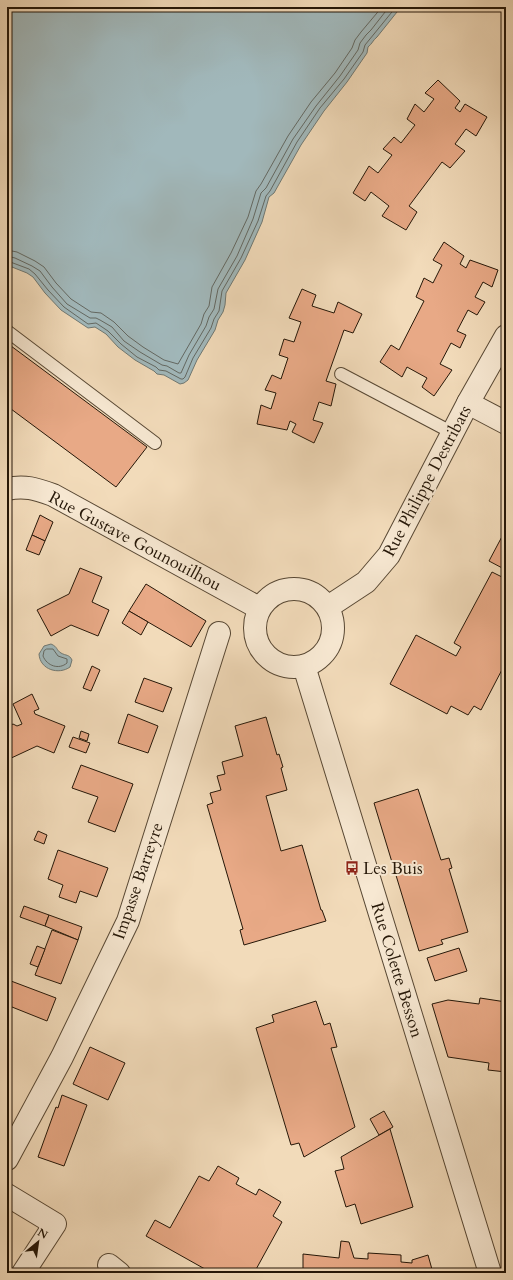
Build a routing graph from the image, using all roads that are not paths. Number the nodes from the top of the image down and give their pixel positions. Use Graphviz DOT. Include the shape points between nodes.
graph roads {
  1 [pos="7,331"];
  2 [pos="506,336"];
  3 [pos="341,374"];
  4 [pos="468,403"];
  5 [pos="506,423"];
  6 [pos="453,433"];
  7 [pos="155,443"];
  8 [pos="7,489"];
  9 [pos="259,608"];
  10 [pos="328,608"];
  11 [pos="219,633"];
  12 [pos="304,666"];
  13 [pos="7,1160"];
  14 [pos="7,1195"];
  15 [pos="24,1273"];
  16 [pos="490,1273"];
  1 -- 7 [label="lane"];
  2 -- 4 [label="street, Rue Philippe Destribats"];
  3 -- 6 [label="lane"];
  4 -- 5 [label="street"];
  4 -- 6 [label="street, Rue Philippe Destribats"];
  6 -- 10 [label="street, Rue Philippe Destribats" via="390,555 366,582"];
  8 -- 9 [label="street, Rue Gustave Gounouilhou" via="35,488 53,495"];
  9 -- 10 [label="street" via="268,597 280,590 294,588 307,590 319,597"];
  9 -- 12 [label="street" via="254,634 267,657 278,664"];
  10 -- 12 [label="street" via="333,618 334,631 331,643 320,657"];
  11 -- 13 [label="street, Impasse Barreyre" via="128,921 62,1057"];
  12 -- 16 [label="street, Rue Colette Besson"];
  14 -- 15 [label="street" via="55,1224"];
}
